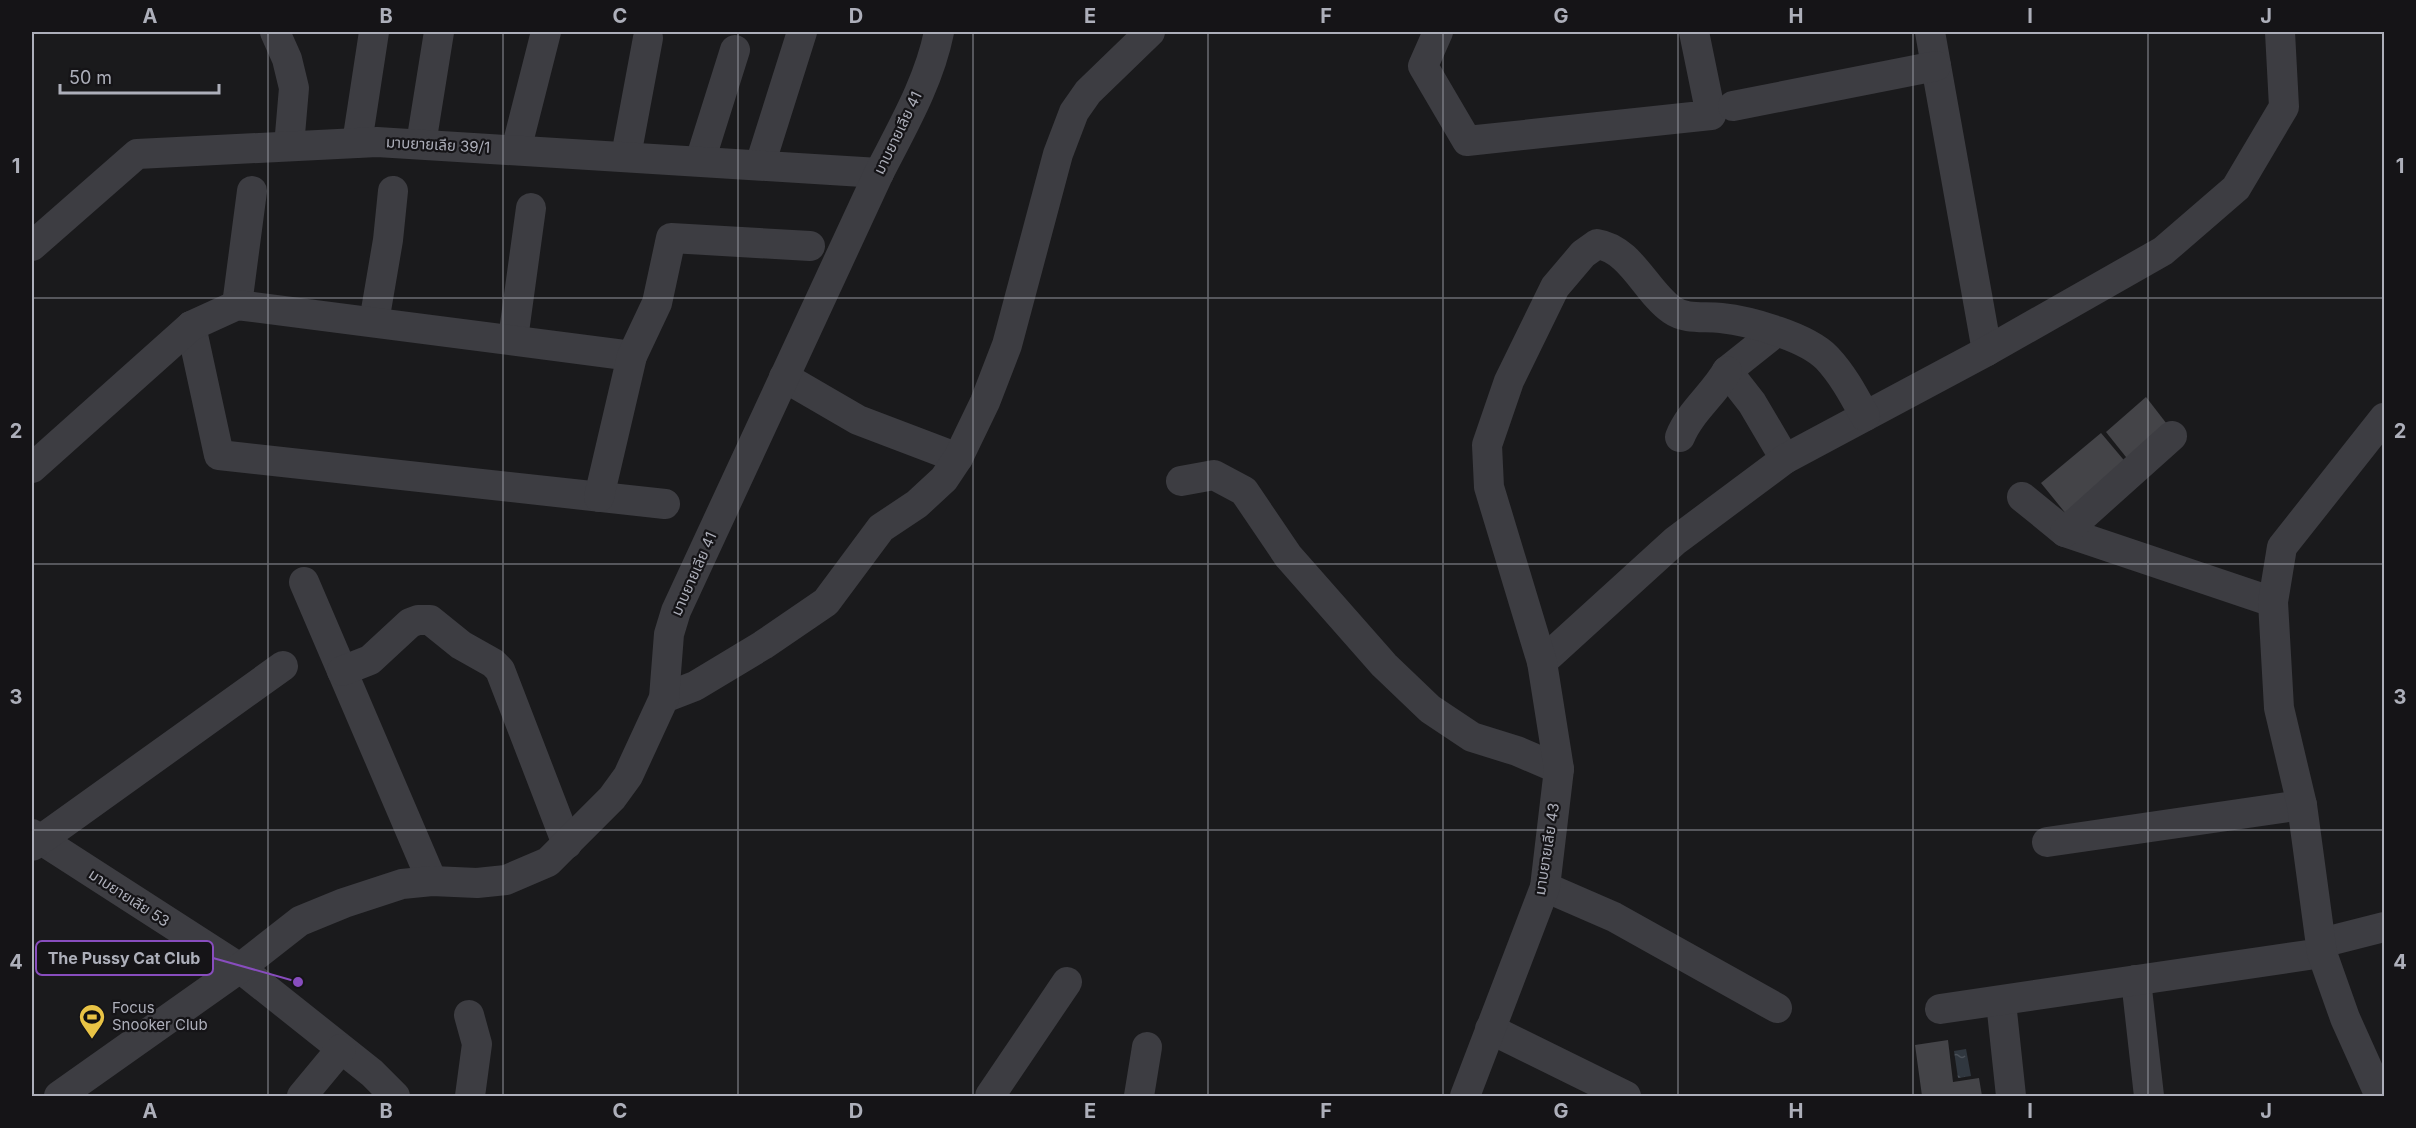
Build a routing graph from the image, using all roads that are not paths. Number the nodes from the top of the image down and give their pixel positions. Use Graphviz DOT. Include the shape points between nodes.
graph roads {
  1 [pos="275,32"];
  2 [pos="374,32"];
  3 [pos="439,32"];
  4 [pos="546,32"];
  5 [pos="802,32"];
  6 [pos="939,32"];
  7 [pos="1150,32"];
  8 [pos="1438,32"];
  9 [pos="1694,32"];
  10 [pos="1930,32"];
  11 [pos="2280,32"];
  12 [pos="648,38"];
  13 [pos="735,50"];
  14 [pos="1936,66"];
  15 [pos="1733,106"];
  16 [pos="357,143"];
  17 [pos="421,144"];
  18 [pos="289,146"];
  19 [pos="516,150"];
  20 [pos="626,156"];
  21 [pos="700,161"];
  22 [pos="760,165"];
  23 [pos="879,173"];
  24 [pos="252,191"];
  25 [pos="393,191"];
  26 [pos="531,208"];
  27 [pos="32,246"];
  28 [pos="810,246"];
  29 [pos="237,305"];
  30 [pos="374,322"];
  31 [pos="191,326"];
  32 [pos="1776,332"];
  33 [pos="513,339"];
  34 [pos="1987,351"];
  35 [pos="632,356"];
  36 [pos="1727,371"];
  37 [pos="784,377"];
  38 [pos="1865,416"];
  39 [pos="2385,418"];
  40 [pos="2172,436"];
  41 [pos="1680,437"];
  42 [pos="958,458"];
  43 [pos="1785,459"];
  44 [pos="32,468"];
  45 [pos="1181,481"];
  46 [pos="599,497"];
  47 [pos="2022,497"];
  48 [pos="665,504"];
  49 [pos="2065,532"];
  50 [pos="304,582"];
  51 [pos="2273,602"];
  52 [pos="1542,662"];
  53 [pos="283,666"];
  54 [pos="342,671"];
  55 [pos="664,698"];
  56 [pos="1559,769"];
  57 [pos="2302,805"];
  58 [pos="34,840"];
  59 [pos="2047,842"];
  60 [pos="567,844"];
  61 [pos="432,881"];
  62 [pos="1545,887"];
  63 [pos="2385,927"];
  64 [pos="2321,948"];
  65 [pos="240,969"];
  66 [pos="2136,980"];
  67 [pos="1067,982"];
  68 [pos="2001,1002"];
  69 [pos="1777,1008"];
  70 [pos="1940,1009"];
  71 [pos="470,1015"];
  72 [pos="1490,1029"];
  73 [pos="1147,1047"];
  74 [pos="341,1049"];
  75 [pos="59,1096"];
  76 [pos="302,1096"];
  77 [pos="395,1096"];
  78 [pos="470,1096"];
  79 [pos="990,1096"];
  80 [pos="1139,1096"];
  81 [pos="1465,1096"];
  82 [pos="1626,1096"];
  83 [pos="2010,1096"];
  84 [pos="2149,1096"];
  85 [pos="2380,1096"];
  1 -- 18 [label="street" via="294,88"];
  2 -- 16 [label="street"];
  3 -- 17 [label="street"];
  4 -- 19 [label="street"];
  5 -- 22 [label="street"];
  6 -- 23 [label="street, มาบยายเลีย 41" via="910,112"];
  7 -- 42 [label="street" via="1088,92 1074,112 1058,154 1007,345"];
  8 -- 9 [label="street" via="1423,66 1467,141 1712,115"];
  10 -- 14 [label="street"];
  11 -- 34 [label="street" via="2284,107 2236,188 2163,251"];
  12 -- 20 [label="street"];
  13 -- 21 [label="street"];
  14 -- 15 [label="street"];
  14 -- 34 [label="street"];
  16 -- 17 [label="street, มาบยายเลีย 39/1"];
  16 -- 18 [label="street, มาบยายเลีย 39/1"];
  17 -- 19 [label="street, มาบยายเลีย 39/1"];
  18 -- 27 [label="street, มาบยายเลีย 39/1" via="136,154"];
  19 -- 20 [label="street, มาบยายเลีย 39/1"];
  20 -- 21 [label="street, มาบยายเลีย 39/1"];
  21 -- 22 [label="street, มาบยายเลีย 39/1"];
  22 -- 23 [label="street, มาบยายเลีย 39/1"];
  23 -- 37 [label="street, มาบยายเลีย 41"];
  24 -- 29 [label="street"];
  25 -- 30 [label="street"];
  26 -- 33 [label="street"];
  28 -- 35 [label="street" via="671,238 657,303"];
  29 -- 30 [label="street"];
  29 -- 31 [label="street"];
  30 -- 33 [label="street"];
  31 -- 44 [label="street"];
  31 -- 46 [label="street" via="219,455"];
  32 -- 36 [label="street"];
  32 -- 38 [label="street" via="1805,343 1826,357"];
  32 -- 52 [label="street, มาบยายเลีย 43" via="1672,310 1629,263 1605,245 1597,244 1583,254 1555,287 1509,381 1487,445 1489,487"];
  33 -- 35 [label="street"];
  34 -- 38 [label="street"];
  35 -- 46 [label="street"];
  36 -- 41 [label="street" via="1718,388 1685,424"];
  36 -- 43 [label="street" via="1752,403"];
  37 -- 42 [label="street" via="858,420"];
  37 -- 55 [label="street, มาบยายเลีย 41" via="676,611 669,634"];
  38 -- 43 [label="street"];
  39 -- 51 [label="street" via="2282,547"];
  40 -- 49 [label="street"];
  42 -- 55 [label="street" via="944,479 917,504 881,528 826,602 695,686"];
  43 -- 52 [label="street" via="1675,541"];
  45 -- 56 [label="street" via="1214,475 1244,491 1288,556 1384,665 1430,710 1472,736"];
  46 -- 48 [label="street"];
  47 -- 49 [label="street"];
  49 -- 51 [label="street"];
  50 -- 54 [label="street"];
  51 -- 57 [label="street" via="2278,708"];
  52 -- 56 [label="street, มาบยายเลีย 43"];
  53 -- 58 [label="street"];
  54 -- 60 [label="street" via="370,660 418,620 430,620 461,645 494,663"];
  54 -- 61 [label="street"];
  55 -- 60 [label="street, มาบยายเลีย 41" via="628,777"];
  56 -- 62 [label="street, มาบยายเลีย 43"];
  57 -- 59 [label="street"];
  57 -- 64 [label="street"];
  58 -- 65 [label="street, มาบยายเลีย 53"];
  60 -- 61 [label="street, มาบยายเลีย 41" via="548,862 506,880"];
  61 -- 65 [label="street, มาบยายเลีย 41" via="402,884 369,894 300,921"];
  62 -- 69 [label="street" via="1614,917"];
  62 -- 72 [label="street, มาบยายเลีย 43"];
  63 -- 64 [label="street"];
  64 -- 66 [label="street"];
  64 -- 85 [label="street" via="2344,1018"];
  65 -- 74 [label="street, มาบยายเลีย 53"];
  65 -- 75 [label="street, มาบยายเลีย 41"];
  66 -- 68 [label="street"];
  66 -- 84 [label="street"];
  67 -- 79 [label="street"];
  68 -- 70 [label="street"];
  68 -- 83 [label="street"];
  71 -- 78 [label="street" via="477,1044"];
  72 -- 81 [label="street, มาบยายเลีย 43"];
  72 -- 82 [label="street"];
  73 -- 80 [label="street"];
  74 -- 76 [label="street"];
  74 -- 77 [label="street, มาบยายเลีย 53"];
}
